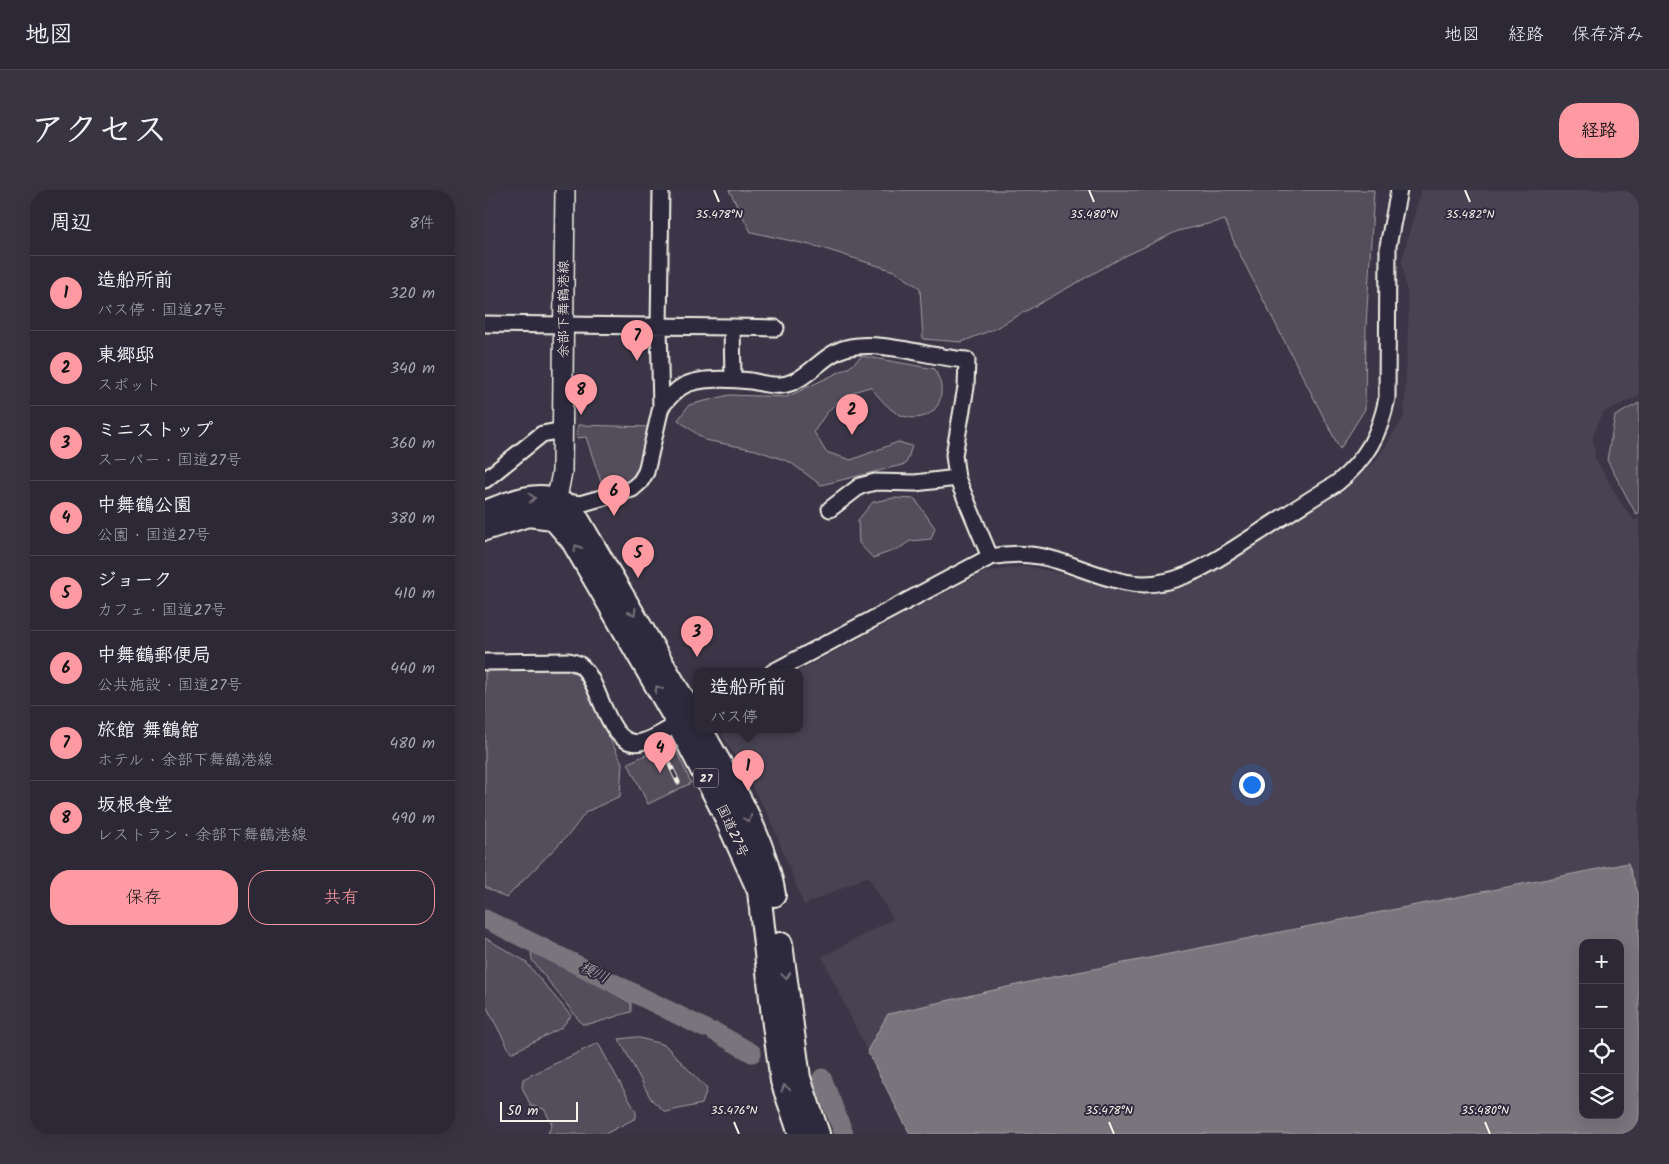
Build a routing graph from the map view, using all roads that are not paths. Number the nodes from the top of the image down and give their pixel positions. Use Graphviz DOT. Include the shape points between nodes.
graph roads {
  1 [pos="565,190"];
  2 [pos="661,190"];
  3 [pos="1399,190"];
  4 [pos="485,324"];
  5 [pos="564,325"];
  6 [pos="659,327"];
  7 [pos="732,327"];
  8 [pos="776,328"];
  9 [pos="733,379"];
  10 [pos="661,407"];
  11 [pos="563,430"];
  12 [pos="957,478"];
  13 [pos="485,480"];
  14 [pos="556,509"];
  15 [pos="830,509"];
  16 [pos="485,512"];
  17 [pos="485,529"];
  18 [pos="990,557"];
  19 [pos="485,662"];
  20 [pos="781,668"];
  21 [pos="693,721"];
  22 [pos="697,733"];
  23 [pos="700,733"];
  24 [pos="800,1134"];
  25 [pos="818,1134"];
  1 -- 5 [label="main road, 余部下舞鶴港線"];
  2 -- 6 [label="street"];
  3 -- 18 [label="street" via="1388,246 1387,398 1375,438 1353,470 1211,563 1169,581 1128,583 1043,556 1014,553"];
  4 -- 5 [label="street"];
  5 -- 6 [label="street"];
  5 -- 11 [label="main road, 余部下舞鶴港線"];
  6 -- 7 [label="street"];
  6 -- 10 [label="street"];
  7 -- 8 [label="street"];
  7 -- 9 [label="street"];
  9 -- 10 [label="street" via="685,384"];
  9 -- 12 [label="street" via="780,385 793,382 835,352 855,347 901,348 947,359 967,360 966,387 954,455"];
  10 -- 14 [label="street" via="646,472 640,482 632,488"];
  11 -- 13 [label="street" via="543,434"];
  11 -- 14 [label="main road, 余部下舞鶴港線" via="562,472"];
  12 -- 15 [label="street" via="915,483 875,482 860,486"];
  12 -- 18 [label="street"];
  16 -- 14 [label="highway, one-way" via="522,499 545,497"];
  14 -- 17 [label="highway"];
  14 -- 21 [label="highway, 国道27号 / 27" via="577,518 588,535"];
  18 -- 20 [label="street"];
  19 -- 21 [label="street" via="569,660 580,665 589,675 615,730 626,740 640,743"];
  24 -- 22 [label="highway, 国道27号 / 27, one-way" via="782,1081 759,891 722,809"];
  23 -- 25 [label="highway, 国道27号 / 27, one-way" via="743,804 772,885 799,1078"];
}
